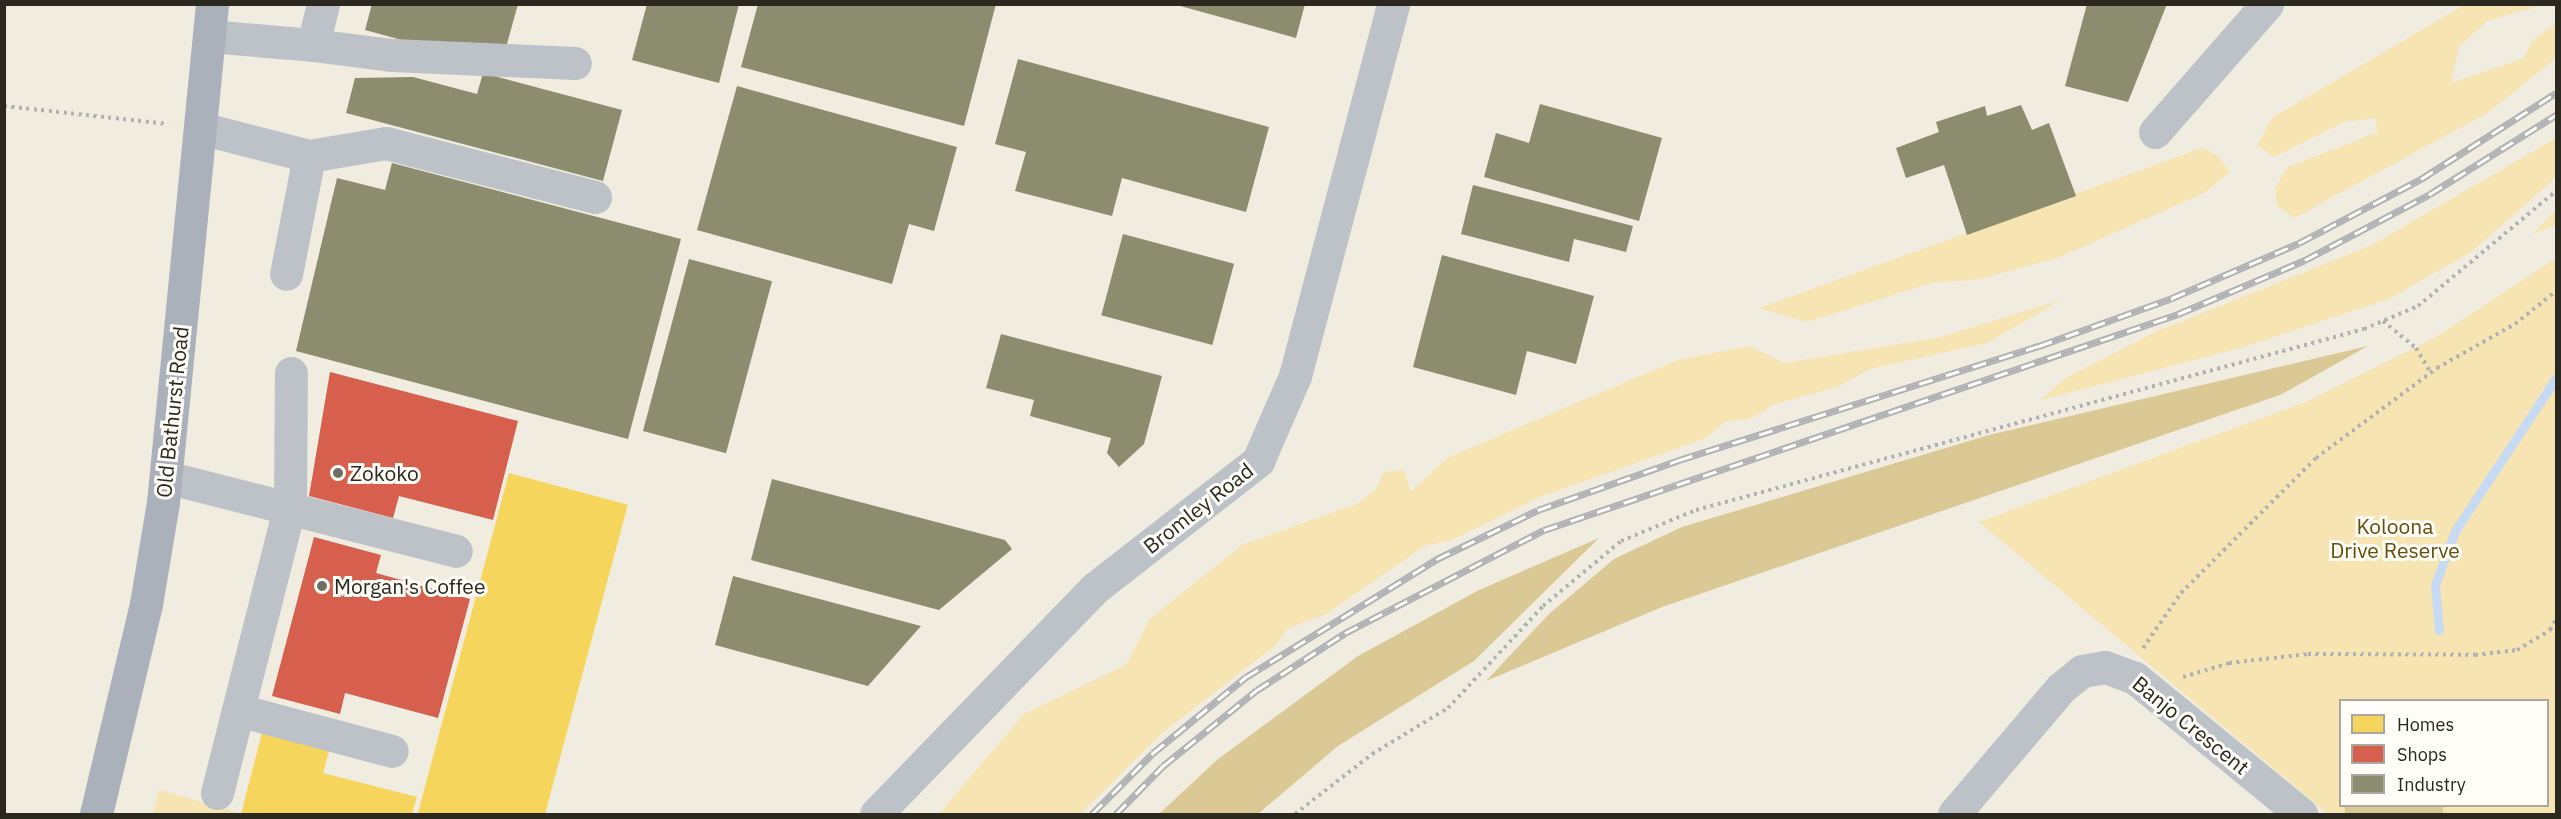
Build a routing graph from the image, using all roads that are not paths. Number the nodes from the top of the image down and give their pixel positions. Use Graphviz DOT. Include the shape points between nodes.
graph roads {
  1 [pos="323,4"];
  2 [pos="1393,4"];
  3 [pos="2267,4"];
  4 [pos="211,20"];
  5 [pos="313,45"];
  6 [pos="575,63"];
  7 [pos="200,128"];
  8 [pos="2155,132"];
  9 [pos="309,156"];
  10 [pos="595,197"];
  11 [pos="286,274"];
  12 [pos="291,373"];
  13 [pos="166,477"];
  14 [pos="290,506"];
  15 [pos="456,552"];
  16 [pos="238,710"];
  17 [pos="392,751"];
  18 [pos="217,793"];
  19 [pos="96,814"];
  20 [pos="876,814"];
  21 [pos="1954,814"];
  22 [pos="2301,814"];
  1 -- 5 [label="street"];
  2 -- 20 [label="street, Bromley Road" via="1295,376 1258,461 1095,588"];
  3 -- 8 [label="street"];
  4 -- 5 [label="street"];
  4 -- 7 [label="main road, Old Bathurst Road"];
  5 -- 6 [label="street" via="392,55"];
  7 -- 9 [label="street"];
  7 -- 13 [label="main road, Old Bathurst Road"];
  9 -- 10 [label="street" via="386,143"];
  9 -- 11 [label="street"];
  12 -- 14 [label="street"];
  13 -- 14 [label="street"];
  13 -- 19 [label="main road, Old Bathurst Road" via="146,604"];
  14 -- 15 [label="street"];
  14 -- 16 [label="street"];
  16 -- 17 [label="street"];
  16 -- 18 [label="street"];
  21 -- 22 [label="street, Banjo Crescent" via="2073,677 2099,668 2125,673 2153,692"];
}
